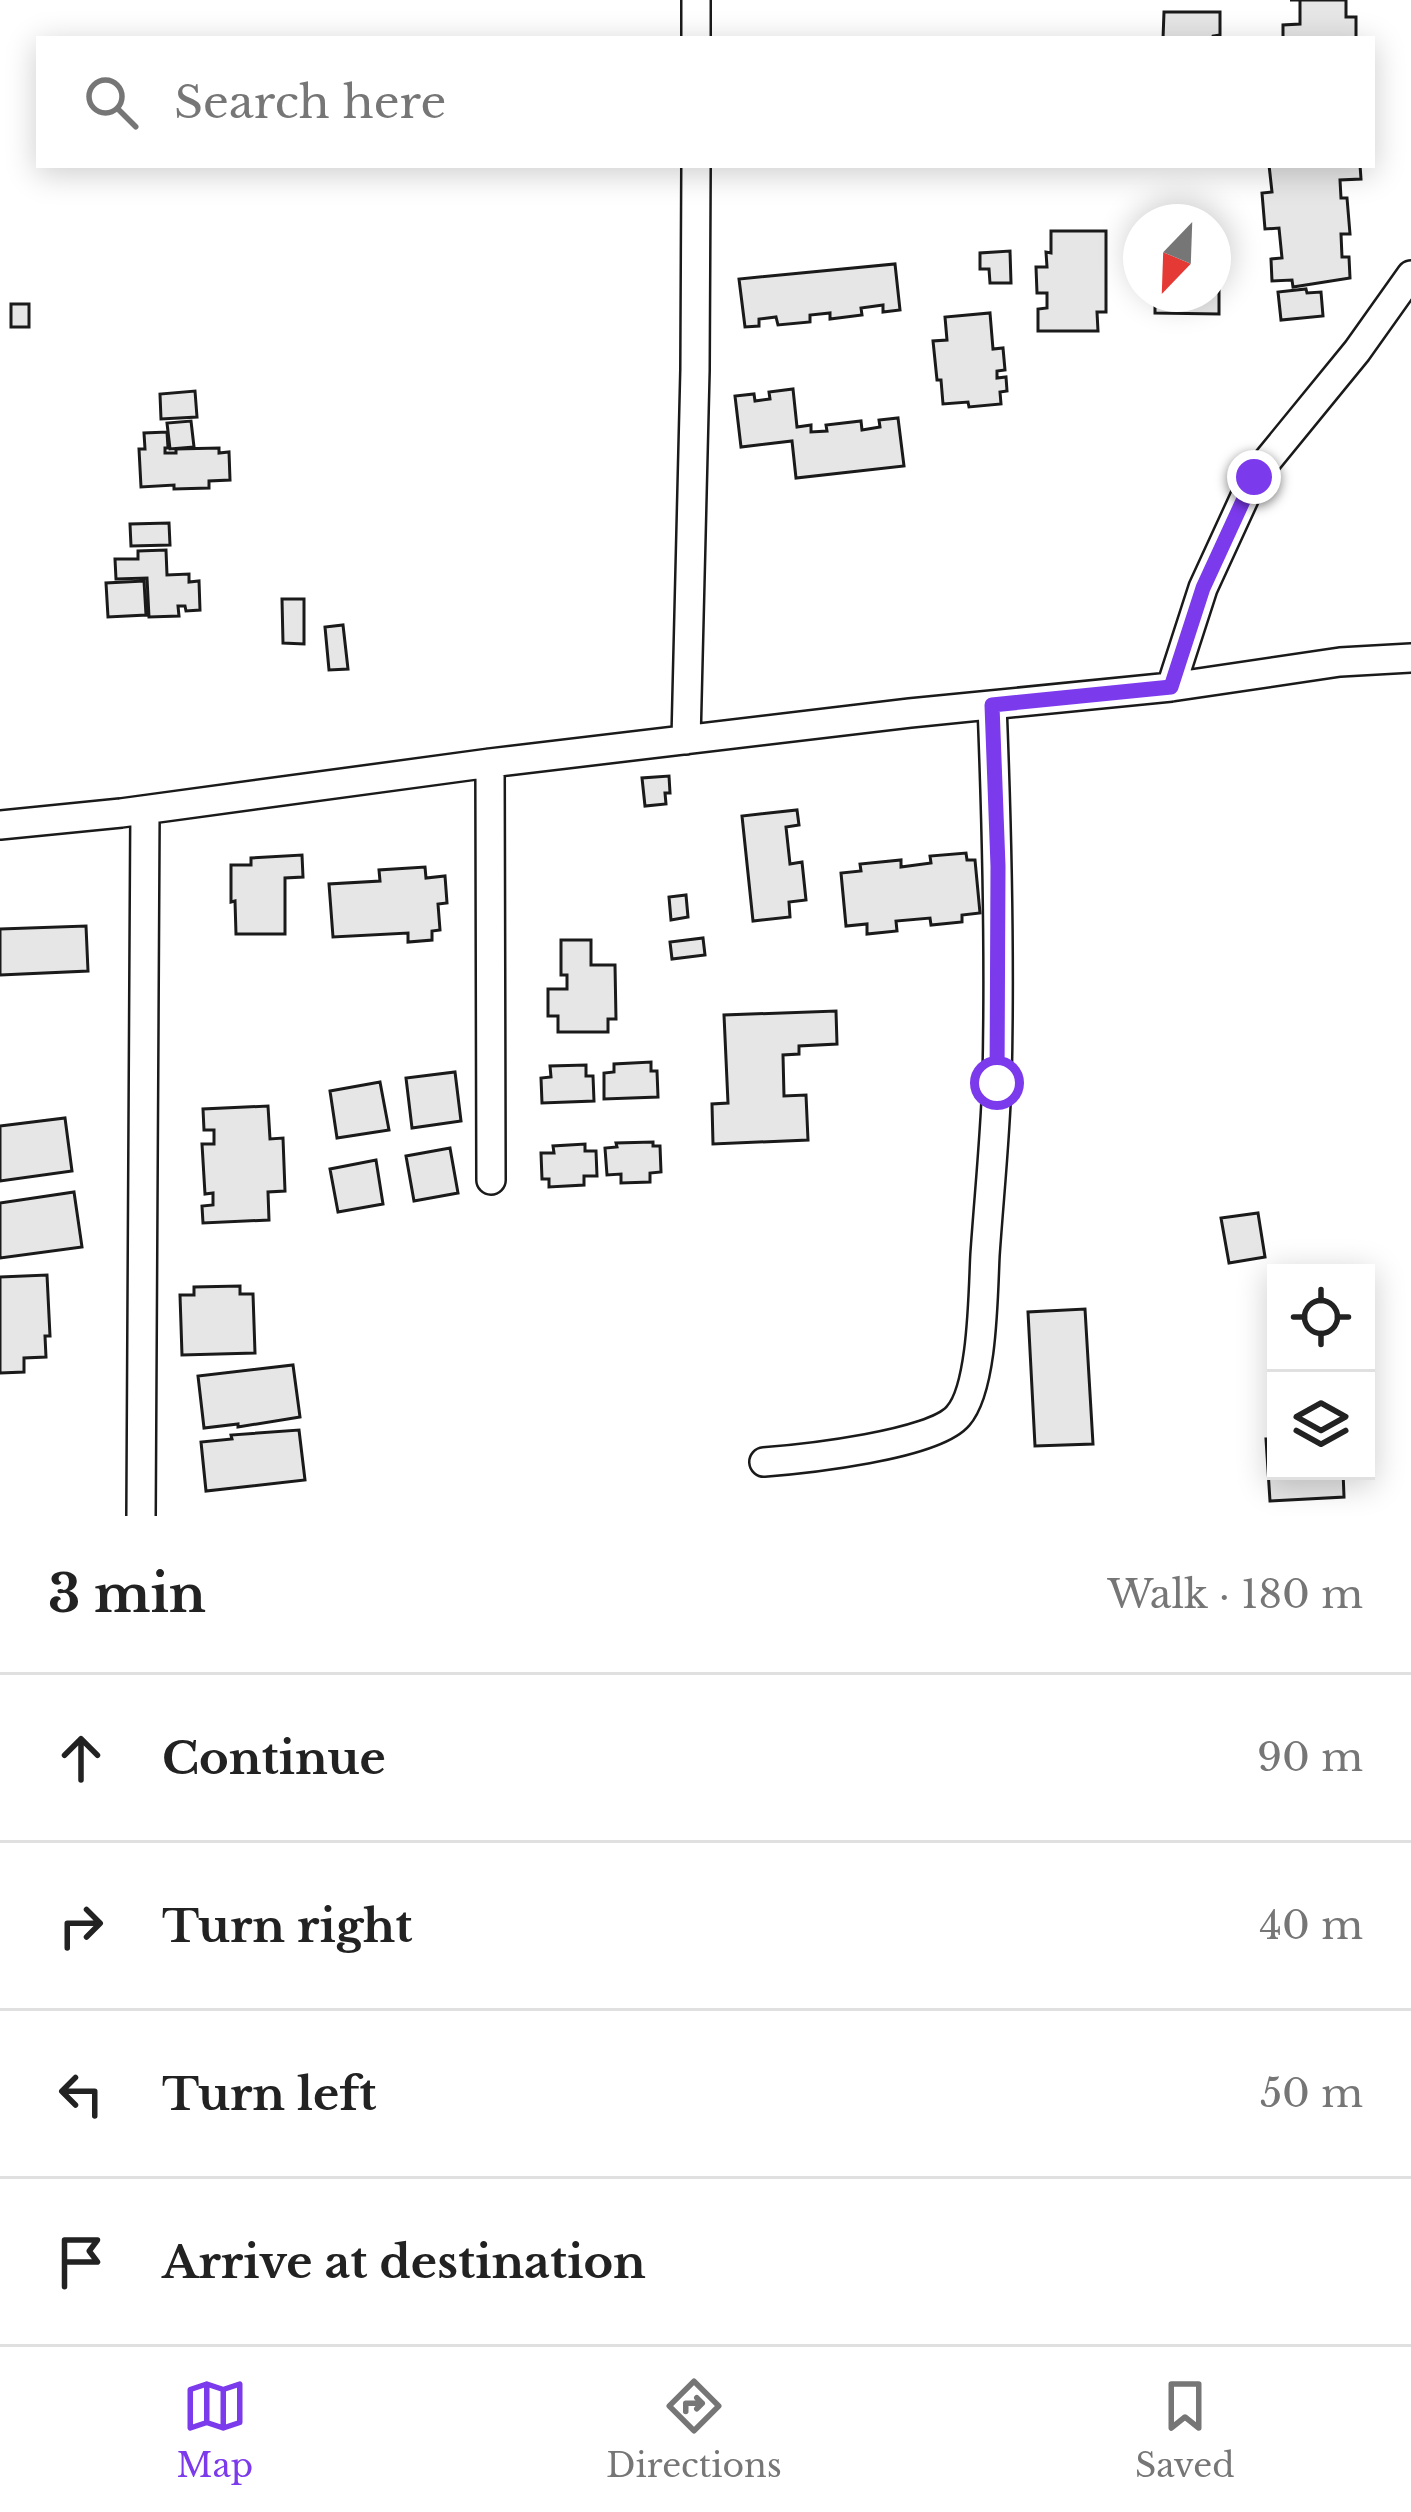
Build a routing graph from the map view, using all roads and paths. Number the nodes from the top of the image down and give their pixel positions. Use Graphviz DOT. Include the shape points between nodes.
graph roads {
  1 [pos="696,0"];
  2 [pos="696,36"];
  3 [pos="696,168"];
  4 [pos="1411,275"];
  5 [pos="1411,658"];
  6 [pos="1171,687"];
  7 [pos="992,705"];
  8 [pos="686,740"];
  9 [pos="490,763"];
  10 [pos="145,810"];
  11 [pos="0,825"];
  12 [pos="491,1180"];
  13 [pos="764,1462"];
  14 [pos="142,1516"];
  1 -- 2 [label="street"];
  3 -- 8 [label="street"];
  4 -- 6 [label="street" via="1254,477 1203,588"];
  5 -- 6 [label="street"];
  6 -- 7 [label="street"];
  7 -- 8 [label="street"];
  7 -- 13 [label="street" via="997,1083 974,1381 947,1426"];
  8 -- 9 [label="street"];
  9 -- 10 [label="street"];
  9 -- 12 [label="street"];
  10 -- 11 [label="street"];
  10 -- 14 [label="street"];
}
